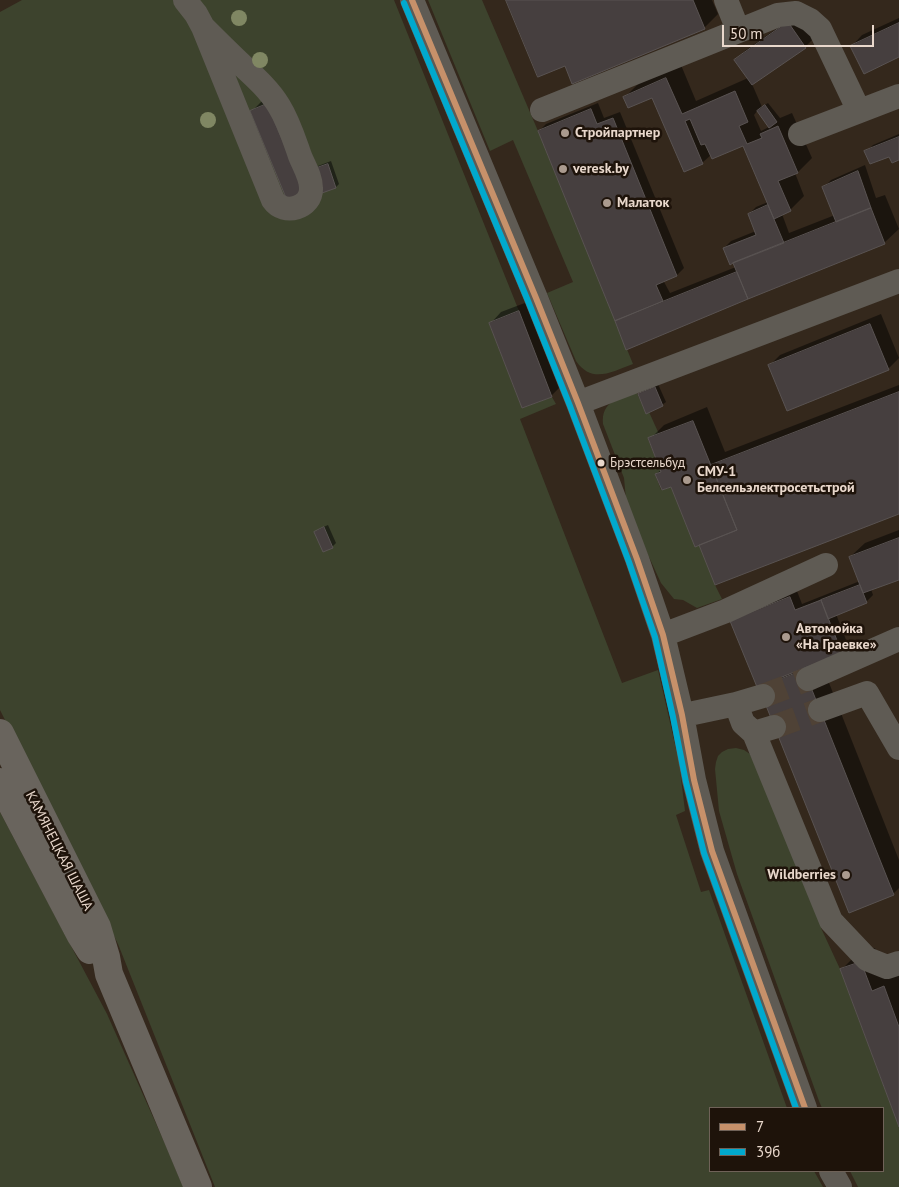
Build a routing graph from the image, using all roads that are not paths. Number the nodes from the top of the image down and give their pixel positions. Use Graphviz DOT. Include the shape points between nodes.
graph roads {
  1 [pos="186,0"];
  2 [pos="412,0"];
  3 [pos="726,0"];
  4 [pos="203,27"];
  5 [pos="738,30"];
  6 [pos="899,96"];
  7 [pos="542,110"];
  8 [pos="859,111"];
  9 [pos="800,134"];
  10 [pos="898,285"];
  11 [pos="578,403"];
  12 [pos="826,565"];
  13 [pos="663,634"];
  14 [pos="899,639"];
  15 [pos="808,679"];
  16 [pos="762,696"];
  17 [pos="736,704"];
  18 [pos="820,710"];
  19 [pos="682,714"];
  20 [pos="0,733"];
  21 [pos="899,748"];
  22 [pos="0,782"];
  23 [pos="899,963"];
  24 [pos="109,974"];
  25 [pos="805,1107"];
  26 [pos="832,1172"];
  27 [pos="198,1187"];
  28 [pos="840,1187"];
  1 -- 4 [label="street"];
  2 -- 11 [label="street"];
  3 -- 5 [label="street"];
  4 -- 4 [label="street" via="262,84 279,106 310,183 311,195 304,204 286,209 273,200"];
  5 -- 7 [label="street"];
  5 -- 8 [label="street" via="778,15 796,13 810,20 820,29"];
  6 -- 8 [label="street"];
  8 -- 9 [label="street"];
  10 -- 11 [label="street"];
  11 -- 13 [label="street"];
  12 -- 13 [label="street" via="726,611"];
  13 -- 19 [label="street"];
  14 -- 15 [label="street"];
  16 -- 17 [label="street"];
  17 -- 19 [label="street"];
  17 -- 23 [label="street" via="743,723 764,730 831,921 867,959 887,967"];
  18 -- 21 [label="street" via="867,694"];
  19 -- 25 [label="street" via="712,851"];
  20 -- 24 [label="main road, КАМЯНЕЦКАЯ ШАША" via="97,927"];
  22 -- 24 [label="main road, КАМЯНЕЦКАЯ ШАША" via="80,934"];
  24 -- 27 [label="main road, КАМЯНЕЦКАЯ ШАША"];
  26 -- 28 [label="street"];
}
